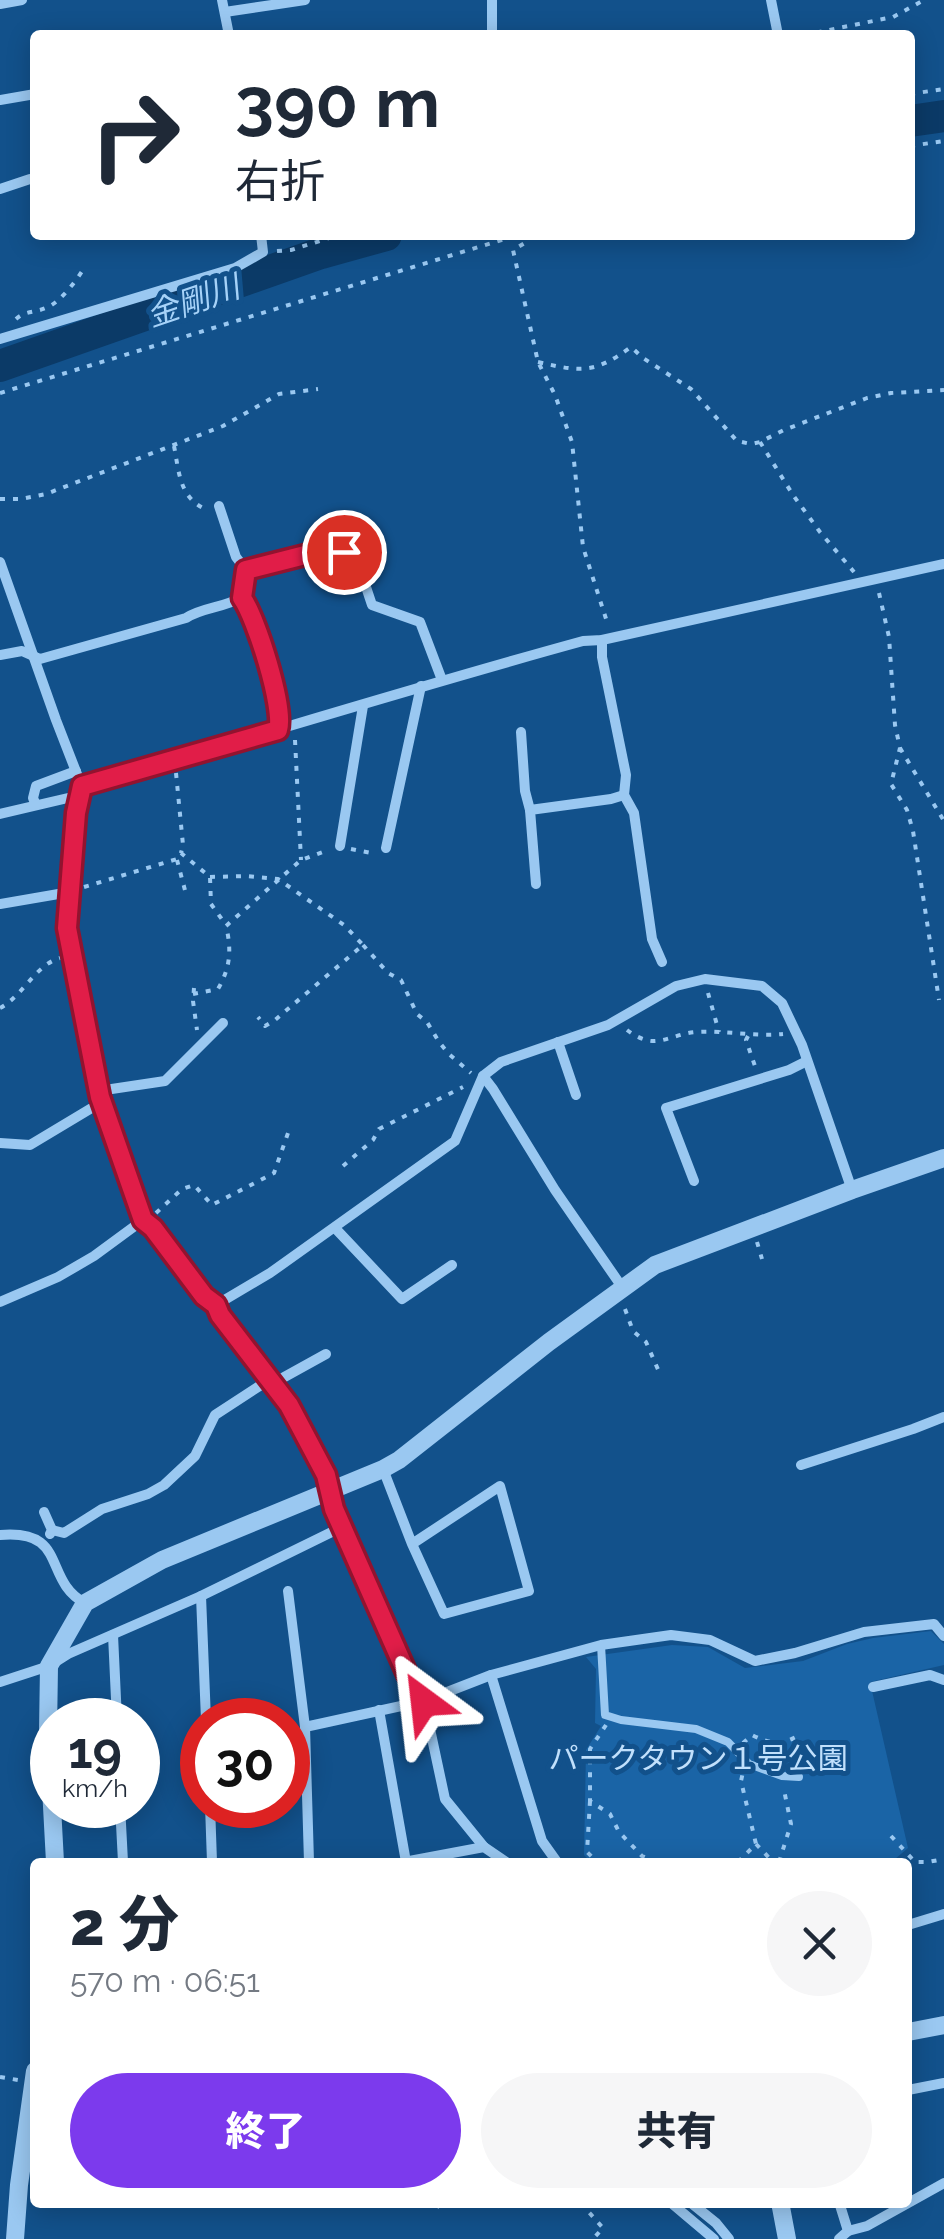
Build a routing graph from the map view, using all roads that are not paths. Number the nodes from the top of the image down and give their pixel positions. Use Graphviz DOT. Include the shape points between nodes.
graph roads {
  1 [pos="22,0"];
  2 [pos="222,0"];
  3 [pos="304,0"];
  4 [pos="492,0"];
  5 [pos="771,0"];
  6 [pos="0,4"];
  7 [pos="226,12"];
  8 [pos="228,30"];
  9 [pos="492,30"];
  10 [pos="777,30"];
  11 [pos="30,95"];
  12 [pos="0,100"];
  13 [pos="30,179"];
  14 [pos="0,189"];
  15 [pos="261,240"];
  16 [pos="0,339"];
  17 [pos="221,511"];
  18 [pos="0,562"];
  19 [pos="944,564"];
  20 [pos="246,570"];
  21 [pos="242,598"];
  22 [pos="602,640"];
  23 [pos="32,654"];
  24 [pos="0,655"];
  25 [pos="442,680"];
  26 [pos="421,686"];
  27 [pos="364,706"];
  28 [pos="278,730"];
  29 [pos="521,732"];
  30 [pos="76,771"];
  31 [pos="81,793"];
  32 [pos="624,795"];
  33 [pos="36,805"];
  34 [pos="530,810"];
  35 [pos="0,814"];
  36 [pos="340,846"];
  37 [pos="386,848"];
  38 [pos="536,884"];
  39 [pos="70,892"];
  40 [pos="0,904"];
  41 [pos="662,962"];
  42 [pos="223,1023"];
  43 [pos="558,1042"];
  44 [pos="808,1061"];
  45 [pos="483,1076"];
  46 [pos="576,1095"];
  47 [pos="100,1097"];
  48 [pos="0,1144"];
  49 [pos="943,1162"];
  50 [pos="694,1182"];
  51 [pos="852,1190"];
  52 [pos="143,1220"];
  53 [pos="335,1228"];
  54 [pos="452,1265"];
  55 [pos="616,1291"];
  56 [pos="0,1302"];
  57 [pos="216,1305"];
  58 [pos="326,1354"];
  59 [pos="272,1383"];
  60 [pos="944,1417"];
  61 [pos="801,1465"];
  62 [pos="383,1469"];
  63 [pos="330,1491"];
  64 [pos="44,1512"];
  65 [pos="342,1527"];
  66 [pos="52,1530"];
  67 [pos="0,1535"];
  68 [pos="44,1543"];
  69 [pos="412,1544"];
  70 [pos="288,1592"];
  71 [pos="201,1596"];
  72 [pos="85,1603"];
  73 [pos="113,1635"];
  74 [pos="944,1636"];
  75 [pos="601,1646"];
  76 [pos="48,1666"];
  77 [pos="491,1674"];
  78 [pos="944,1680"];
  79 [pos="0,1682"];
  80 [pos="872,1687"];
  81 [pos="116,1698"];
  82 [pos="205,1698"];
  83 [pos="301,1698"];
  84 [pos="424,1702"];
  85 [pos="379,1710"];
  86 [pos="310,1726"];
  87 [pos="799,1778"];
  88 [pos="121,1828"];
  89 [pos="211,1828"];
  90 [pos="308,1828"];
  91 [pos="484,1847"];
  92 [pos="56,1858"];
  93 [pos="123,1858"];
  94 [pos="212,1858"];
  95 [pos="309,1858"];
  96 [pos="404,1858"];
  97 [pos="426,1858"];
  98 [pos="500,1858"];
  99 [pos="554,1858"];
  100 [pos="944,1914"];
  101 [pos="912,1924"];
  102 [pos="944,2025"];
  103 [pos="912,2031"];
  104 [pos="944,2083"];
  105 [pos="912,2089"];
  106 [pos="30,2105"];
  107 [pos="944,2183"];
  108 [pos="912,2201"];
  109 [pos="677,2208"];
  110 [pos="697,2208"];
  111 [pos="781,2208"];
  112 [pos="841,2208"];
  113 [pos="899,2208"];
  114 [pos="843,2235"];
  115 [pos="15,2239"];
  116 [pos="714,2239"];
  117 [pos="728,2239"];
  118 [pos="787,2239"];
  1 -- 6 [label="street"];
  2 -- 7 [label="street"];
  3 -- 7 [label="street"];
  4 -- 9 [label="street"];
  5 -- 10 [label="street"];
  7 -- 8 [label="street"];
  11 -- 12 [label="street"];
  13 -- 14 [label="street"];
  15 -- 16 [label="street" via="263,252 235,268"];
  17 -- 20 [label="street"];
  18 -- 23 [label="street"];
  19 -- 22 [label="street"];
  20 -- 21 [label="street"];
  20 -- 25 [label="street" via="313,553 354,551 372,605 420,622"];
  21 -- 23 [label="street" via="40,659"];
  21 -- 28 [label="street" via="267,661"];
  22 -- 25 [label="street"];
  22 -- 32 [label="street"];
  23 -- 24 [label="street"];
  23 -- 30 [label="street"];
  25 -- 26 [label="street"];
  26 -- 27 [label="street"];
  26 -- 37 [label="street"];
  27 -- 28 [label="street"];
  27 -- 36 [label="street"];
  28 -- 31 [label="street"];
  29 -- 34 [label="street"];
  30 -- 31 [label="street"];
  30 -- 33 [label="street" via="36,786"];
  31 -- 33 [label="street"];
  31 -- 39 [label="street"];
  32 -- 34 [label="street"];
  32 -- 41 [label="street" via="634,813 652,938"];
  33 -- 35 [label="street"];
  34 -- 38 [label="street"];
  39 -- 40 [label="street"];
  39 -- 47 [label="street" via="67,928"];
  42 -- 47 [label="street" via="165,1080 105,1090"];
  43 -- 44 [label="street" via="705,978 762,986 782,1002"];
  43 -- 45 [label="street" via="501,1062"];
  43 -- 46 [label="street"];
  44 -- 50 [label="street" via="666,1108"];
  44 -- 51 [label="street"];
  45 -- 53 [label="street" via="455,1140"];
  45 -- 55 [label="street"];
  47 -- 48 [label="street" via="30,1145"];
  47 -- 52 [label="street"];
  49 -- 51 [label="street"];
  51 -- 55 [label="street" via="655,1265"];
  52 -- 56 [label="street" via="58,1277"];
  52 -- 57 [label="street"];
  53 -- 54 [label="street" via="402,1299"];
  53 -- 57 [label="street"];
  55 -- 62 [label="street"];
  57 -- 59 [label="street"];
  58 -- 59 [label="street"];
  59 -- 63 [label="street"];
  59 -- 66 [label="street" via="214,1415 194,1456 164,1485 102,1509 64,1533"];
  60 -- 61 [label="street"];
  62 -- 63 [label="street"];
  62 -- 69 [label="street"];
  63 -- 65 [label="street"];
  63 -- 72 [label="street" via="162,1560"];
  64 -- 66 [label="street"];
  65 -- 71 [label="street"];
  65 -- 84 [label="street"];
  66 -- 68 [label="street"];
  67 -- 68 [label="street" via="27,1534"];
  68 -- 72 [label="street" via="73,1596"];
  69 -- 69 [label="street" via="444,1614 528,1592 500,1486"];
  70 -- 83 [label="street"];
  71 -- 73 [label="street"];
  71 -- 82 [label="street"];
  72 -- 76 [label="street"];
  73 -- 76 [label="street"];
  73 -- 81 [label="street"];
  74 -- 75 [label="street" via="934,1624 864,1632 755,1661 710,1640 671,1636"];
  75 -- 77 [label="street"];
  75 -- 87 [label="lane" via="605,1715 696,1728 728,1742 749,1764"];
  76 -- 79 [label="street"];
  76 -- 92 [label="street"];
  77 -- 84 [label="street"];
  77 -- 99 [label="street" via="542,1842"];
  78 -- 80 [label="street" via="930,1675"];
  84 -- 85 [label="street"];
  84 -- 91 [label="street" via="445,1799"];
  85 -- 86 [label="street"];
  85 -- 96 [label="street"];
  88 -- 93 [label="street"];
  89 -- 94 [label="street"];
  90 -- 95 [label="street"];
  91 -- 97 [label="street"];
  91 -- 98 [label="street"];
  100 -- 101 [label="street"];
  102 -- 103 [label="street"];
  104 -- 105 [label="street"];
  106 -- 115 [label="street"];
  107 -- 108 [label="street"];
  109 -- 116 [label="street"];
  110 -- 117 [label="street"];
  111 -- 118 [label="street"];
  112 -- 114 [label="street"];
  113 -- 114 [label="street"];
}
